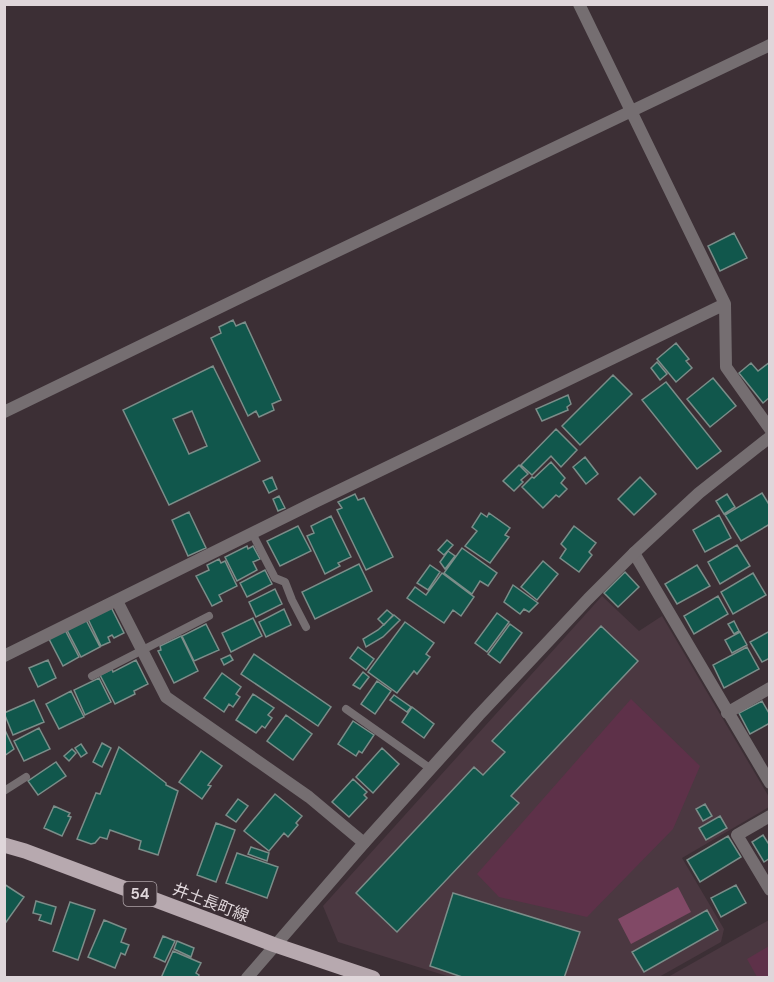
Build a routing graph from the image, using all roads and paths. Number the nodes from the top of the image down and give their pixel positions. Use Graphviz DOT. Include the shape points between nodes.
graph roads {
  1 [pos="579,4"];
  2 [pos="770,45"];
  3 [pos="631,111"];
  4 [pos="725,304"];
  5 [pos="4,412"];
  6 [pos="770,429"];
  7 [pos="770,437"];
  8 [pos="252,533"];
  9 [pos="634,553"];
  10 [pos="117,601"];
  11 [pos="209,616"];
  12 [pos="306,627"];
  13 [pos="141,650"];
  14 [pos="4,656"];
  15 [pos="92,675"];
  16 [pos="770,688"];
  17 [pos="346,709"];
  18 [pos="727,713"];
  19 [pos="430,769"];
  20 [pos="26,777"];
  21 [pos="770,783"];
  22 [pos="4,791"];
  23 [pos="770,816"];
  24 [pos="364,843"];
  25 [pos="4,845"];
  26 [pos="770,890"];
  27 [pos="275,945"];
  28 [pos="247,978"];
  29 [pos="373,978"];
  1 -- 3 [label="street"];
  2 -- 3 [label="street"];
  3 -- 4 [label="street"];
  3 -- 5 [label="street"];
  4 -- 6 [label="street" via="726,367"];
  4 -- 8 [label="street"];
  7 -- 9 [label="street" via="699,493"];
  8 -- 10 [label="street"];
  8 -- 12 [label="lane" via="275,578 285,582"];
  9 -- 18 [label="street"];
  9 -- 19 [label="street"];
  10 -- 13 [label="street"];
  10 -- 14 [label="street"];
  11 -- 13 [label="lane"];
  13 -- 15 [label="lane"];
  13 -- 24 [label="street" via="166,698 309,797"];
  16 -- 18 [label="street"];
  17 -- 19 [label="lane"];
  18 -- 21 [label="street"];
  19 -- 24 [label="street"];
  20 -- 22 [label="lane"];
  23 -- 26 [label="street" via="737,835"];
  24 -- 27 [label="street"];
  25 -- 27 [label="main road, 井土長町線 / 54"];
  27 -- 28 [label="street"];
  27 -- 29 [label="main road, 井土長町線 / 54"];
}
